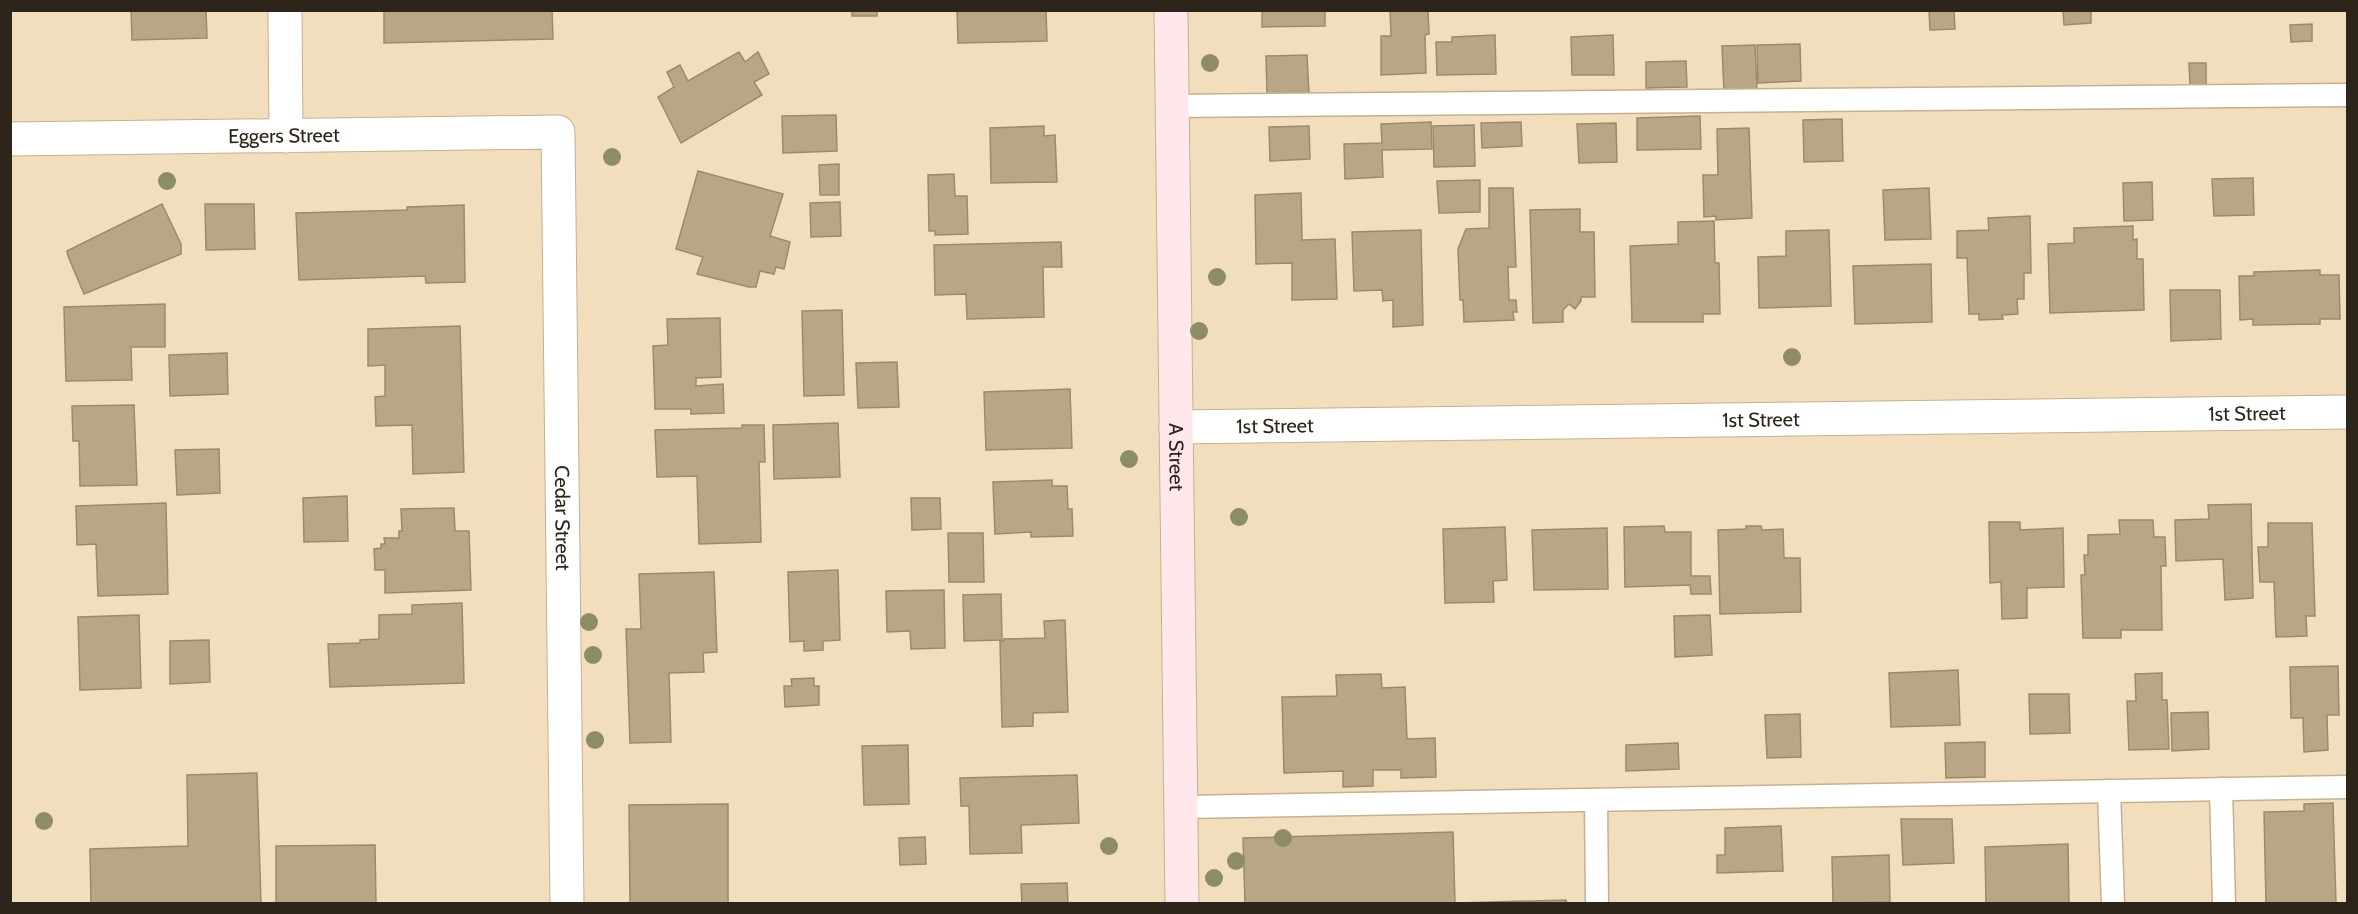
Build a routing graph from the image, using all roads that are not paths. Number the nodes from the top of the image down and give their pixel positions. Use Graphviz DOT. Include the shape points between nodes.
graph roads {
  1 [pos="285,10"];
  2 [pos="1171,10"];
  3 [pos="2348,95"];
  4 [pos="1172,106"];
  5 [pos="558,132"];
  6 [pos="286,136"];
  7 [pos="10,139"];
  8 [pos="2348,412"];
  9 [pos="1176,427"];
  10 [pos="2348,787"];
  11 [pos="2222,789"];
  12 [pos="2109,791"];
  13 [pos="1596,800"];
  14 [pos="1181,807"];
  15 [pos="567,903"];
  16 [pos="1182,903"];
  17 [pos="1597,903"];
  18 [pos="2112,903"];
  19 [pos="2224,903"];
  1 -- 6 [label="street"];
  2 -- 4 [label="street, A Street"];
  3 -- 4 [label="lane"];
  4 -- 9 [label="street, A Street"];
  5 -- 6 [label="street, Eggers Street"];
  5 -- 15 [label="street, Cedar Street"];
  6 -- 7 [label="street, Eggers Street"];
  8 -- 9 [label="street, 1st Street"];
  9 -- 14 [label="street, A Street"];
  10 -- 11 [label="lane"];
  11 -- 12 [label="lane"];
  11 -- 19 [label="lane"];
  12 -- 13 [label="lane"];
  12 -- 18 [label="lane"];
  13 -- 14 [label="lane"];
  13 -- 17 [label="lane"];
  14 -- 16 [label="street, A Street"];
}
